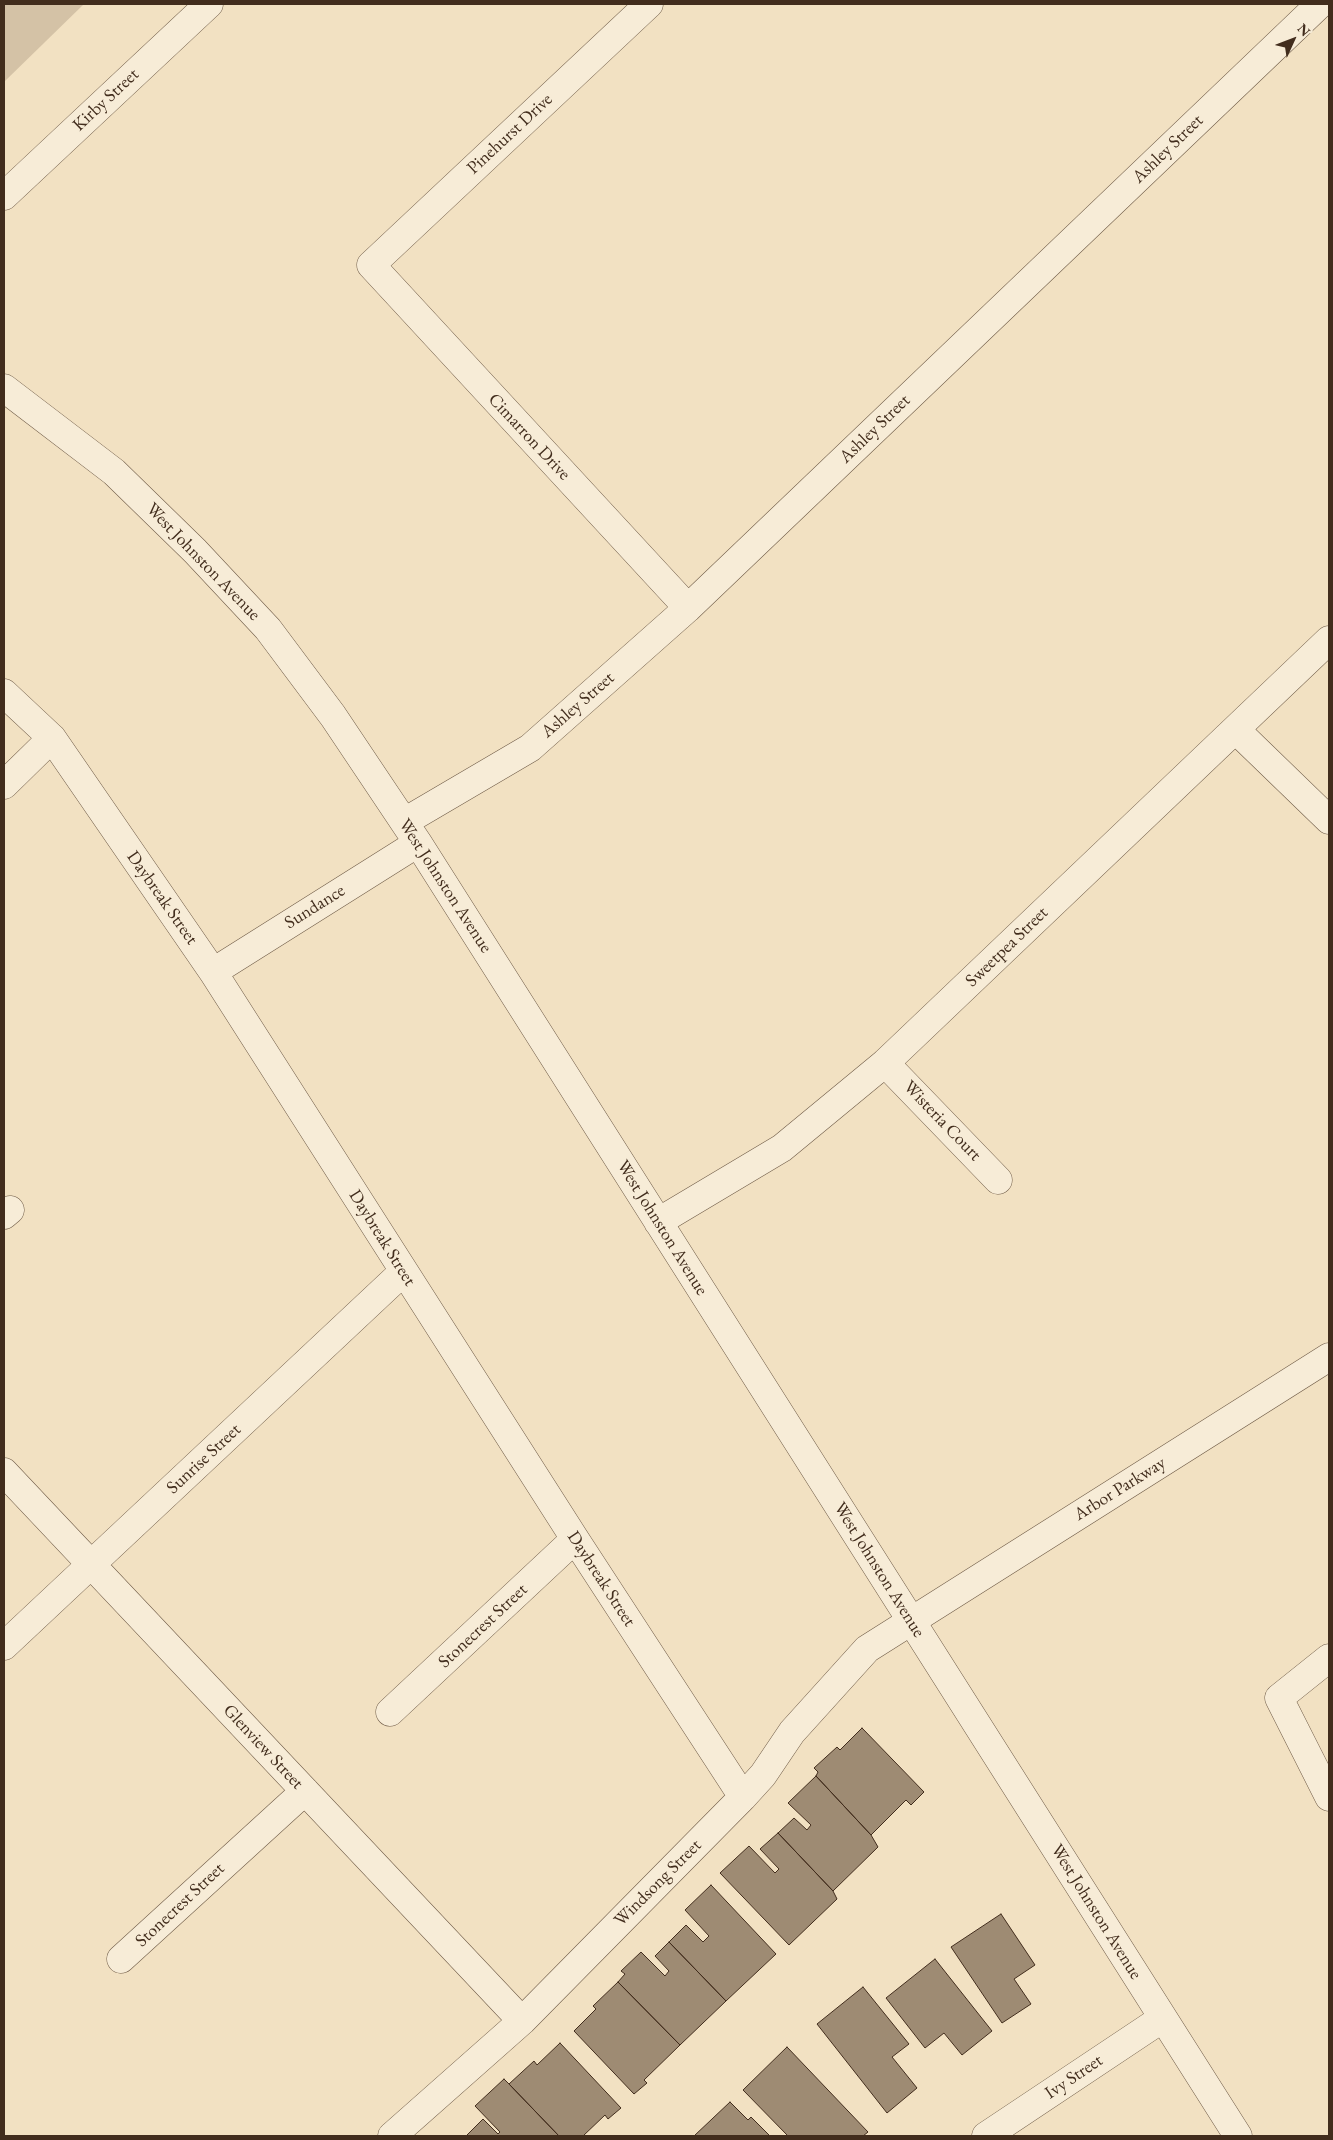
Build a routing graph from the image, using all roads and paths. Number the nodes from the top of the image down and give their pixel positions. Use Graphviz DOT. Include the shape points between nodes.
graph roads {
  1 [pos="209,4"];
  2 [pos="649,4"];
  3 [pos="1320,4"];
  4 [pos="4,196"];
  5 [pos="371,265"];
  6 [pos="4,388"];
  7 [pos="688,608"];
  8 [pos="1329,640"];
  9 [pos="4,693"];
  10 [pos="1236,730"];
  11 [pos="52,738"];
  12 [pos="4,785"];
  13 [pos="1329,820"];
  14 [pos="411,833"];
  15 [pos="213,972"];
  16 [pos="885,1063"];
  17 [pos="998,1180"];
  18 [pos="658,1222"];
  19 [pos="403,1272"];
  20 [pos="1329,1357"];
  21 [pos="4,1472"];
  22 [pos="575,1540"];
  23 [pos="92,1565"];
  24 [pos="911,1620"];
  25 [pos="4,1646"];
  26 [pos="1329,1658"];
  27 [pos="390,1712"];
  28 [pos="305,1791"];
  29 [pos="743,1797"];
  30 [pos="1329,1797"];
  31 [pos="122,1959"];
  32 [pos="1163,2018"];
  33 [pos="522,2021"];
  34 [pos="392,2136"];
  35 [pos="986,2136"];
  36 [pos="1238,2136"];
  1 -- 4 [label="street, Kirby Street"];
  2 -- 5 [label="street, Pinehurst Drive"];
  3 -- 7 [label="street, Ashley Street"];
  5 -- 7 [label="street, Cimarron Drive"];
  6 -- 14 [label="street, West Johnston Avenue" via="114,472 195,550 268,629 333,716"];
  7 -- 14 [label="street, Ashley Street" via="530,748"];
  8 -- 10 [label="street, Sweetpea Street"];
  9 -- 11 [label="street, Daybreak Street"];
  10 -- 13 [label="street"];
  10 -- 16 [label="street, Sweetpea Street"];
  11 -- 12 [label="street"];
  11 -- 15 [label="street, Daybreak Street"];
  14 -- 15 [label="street, Sundance"];
  14 -- 18 [label="street, West Johnston Avenue"];
  15 -- 19 [label="street, Daybreak Street"];
  16 -- 17 [label="street, Wisteria Court"];
  16 -- 18 [label="street, Sweetpea Street" via="782,1148"];
  18 -- 24 [label="street, West Johnston Avenue"];
  19 -- 22 [label="street, Daybreak Street"];
  19 -- 23 [label="street, Sunrise Street"];
  20 -- 24 [label="street, Arbor Parkway"];
  21 -- 23 [label="street, Glenview Street"];
  22 -- 27 [label="street, Stonecrest Street"];
  22 -- 29 [label="street, Daybreak Street"];
  23 -- 25 [label="street, Sunrise Street"];
  23 -- 28 [label="street, Glenview Street"];
  24 -- 29 [label="street, Windsong Street" via="867,1649 792,1732"];
  24 -- 32 [label="street, West Johnston Avenue"];
  26 -- 30 [label="street" via="1279,1698"];
  28 -- 31 [label="street, Stonecrest Street"];
  28 -- 33 [label="street, Glenview Street"];
  29 -- 33 [label="street, Windsong Street"];
  32 -- 35 [label="street, Ivy Street"];
  32 -- 36 [label="street, West Johnston Avenue"];
  33 -- 34 [label="street, Windsong Street"];
}
